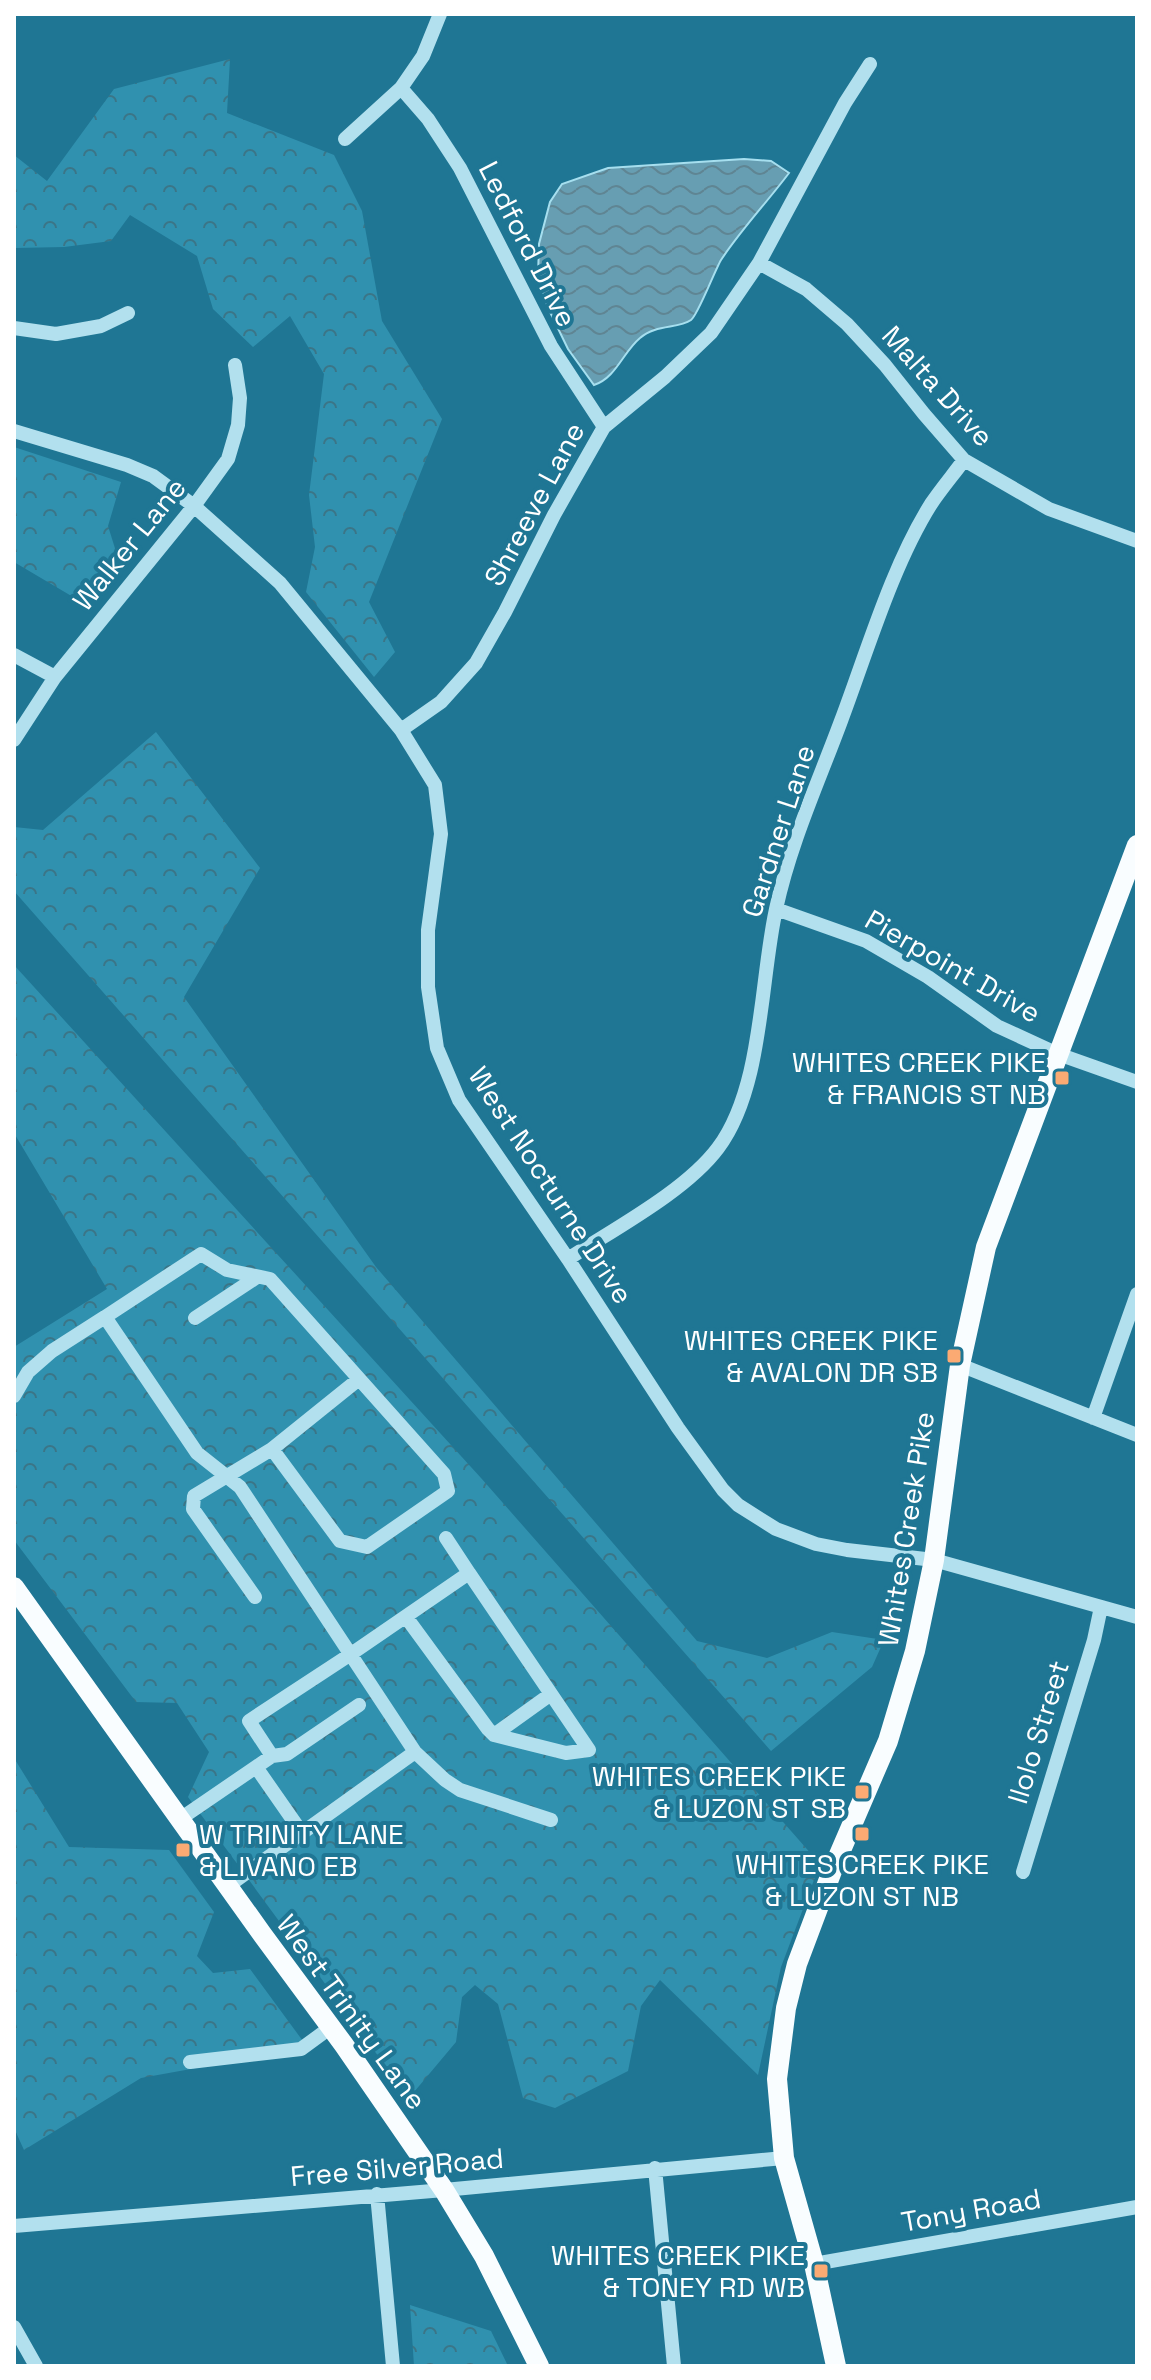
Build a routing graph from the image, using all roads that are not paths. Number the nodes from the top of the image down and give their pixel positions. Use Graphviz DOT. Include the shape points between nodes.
graph roads {
  1 [pos="440,14"];
  2 [pos="870,64"];
  3 [pos="401,88"];
  4 [pos="345,139"];
  5 [pos="759,263"];
  6 [pos="128,313"];
  7 [pos="14,328"];
  8 [pos="235,365"];
  9 [pos="604,427"];
  10 [pos="14,431"];
  11 [pos="964,460"];
  12 [pos="194,506"];
  13 [pos="1137,541"];
  14 [pos="14,655"];
  15 [pos="55,677"];
  16 [pos="401,730"];
  17 [pos="14,740"];
  18 [pos="1137,845"];
  19 [pos="776,909"];
  20 [pos="1058,1054"];
  21 [pos="1137,1082"];
  22 [pos="568,1259"];
  23 [pos="257,1277"];
  24 [pos="1137,1294"];
  25 [pos="105,1317"];
  26 [pos="195,1318"];
  27 [pos="960,1365"];
  28 [pos="359,1379"];
  29 [pos="14,1396"];
  30 [pos="1093,1418"];
  31 [pos="1137,1435"];
  32 [pos="272,1449"];
  33 [pos="228,1477"];
  34 [pos="446,1538"];
  35 [pos="934,1560"];
  36 [pos="469,1573"];
  37 [pos="14,1587"];
  38 [pos="255,1597"];
  39 [pos="1101,1607"];
  40 [pos="406,1617"];
  41 [pos="1137,1617"];
  42 [pos="351,1654"];
  43 [pos="551,1694"];
  44 [pos="359,1705"];
  45 [pos="494,1735"];
  46 [pos="415,1752"];
  47 [pos="272,1756"];
  48 [pos="256,1767"];
  49 [pos="180,1819"];
  50 [pos="551,1820"];
  51 [pos="302,1833"];
  52 [pos="1023,1872"];
  53 [pos="228,1886"];
  54 [pos="331,2027"];
  55 [pos="190,2062"];
  56 [pos="784,2158"];
  57 [pos="655,2168"];
  58 [pos="444,2190"];
  59 [pos="377,2194"];
  60 [pos="1137,2207"];
  61 [pos="14,2226"];
  62 [pos="814,2264"];
  63 [pos="14,2327"];
  64 [pos="36,2366"];
  65 [pos="393,2366"];
  66 [pos="539,2366"];
  67 [pos="674,2366"];
  68 [pos="836,2366"];
  1 -- 3 [label="street" via="423,56"];
  2 -- 5 [label="street, Shreeve Lane"];
  3 -- 4 [label="street"];
  3 -- 9 [label="street, Ledford Drive" via="460,168 551,346"];
  5 -- 9 [label="street, Shreeve Lane" via="698,347"];
  5 -- 11 [label="street, Malta Drive" via="806,289 847,324"];
  6 -- 7 [label="street" via="101,326 56,334"];
  8 -- 12 [label="street, Walker Lane" via="238,425 228,459"];
  9 -- 16 [label="street, Shreeve Lane" via="476,663 441,702"];
  10 -- 12 [label="street, West Nocturne Drive" via="127,465 153,476"];
  11 -- 13 [label="street, Malta Drive" via="1049,509"];
  11 -- 19 [label="street, Gardner Lane" via="917,528 881,611"];
  12 -- 15 [label="street, Walker Lane"];
  12 -- 16 [label="street, West Nocturne Drive" via="280,583"];
  14 -- 15 [label="street"];
  15 -- 17 [label="street, Walker Lane"];
  16 -- 22 [label="street, West Nocturne Drive" via="435,785 441,834 428,930 428,987 437,1048 459,1100"];
  18 -- 20 [label="main road, Whites Creek Pike"];
  19 -- 20 [label="street, Pierpoint Drive" via="866,941 997,1026"];
  19 -- 22 [label="street, Gardner Lane" via="749,1083 718,1148 679,1186"];
  20 -- 21 [label="street, Pierpoint Drive"];
  20 -- 27 [label="main road, Whites Creek Pike" via="986,1247"];
  22 -- 35 [label="street, West Nocturne Drive" via="678,1428 738,1505 776,1529 816,1544"];
  23 -- 25 [label="street" via="227,1270 201,1254"];
  23 -- 26 [label="street"];
  23 -- 28 [label="street" via="270,1279"];
  24 -- 30 [label="street"];
  25 -- 29 [label="street" via="52,1351 28,1372"];
  25 -- 33 [label="street" via="197,1453"];
  27 -- 30 [label="street"];
  27 -- 35 [label="main road, Whites Creek Pike"];
  28 -- 32 [label="street"];
  28 -- 32 [label="street" via="444,1474 448,1491 367,1547 353,1545 340,1541"];
  30 -- 31 [label="street"];
  32 -- 33 [label="street"];
  33 -- 38 [label="street" via="194,1496 193,1509"];
  33 -- 42 [label="street" via="240,1487"];
  34 -- 36 [label="street"];
  35 -- 39 [label="street, West Nocturne Drive"];
  35 -- 56 [label="main road, Whites Creek Pike" via="888,1741 797,1964 777,2079"];
  36 -- 40 [label="street"];
  36 -- 43 [label="street"];
  37 -- 49 [label="main road, West Trinity Lane"];
  39 -- 41 [label="street, West Nocturne Drive"];
  39 -- 52 [label="street, Ilolo Street"];
  40 -- 42 [label="street"];
  40 -- 45 [label="street"];
  42 -- 46 [label="street"];
  42 -- 47 [label="street" via="249,1721"];
  43 -- 45 [label="street"];
  43 -- 45 [label="street" via="589,1750 566,1753"];
  44 -- 47 [label="street" via="287,1754"];
  46 -- 50 [label="street" via="460,1790"];
  46 -- 51 [label="street"];
  47 -- 48 [label="street"];
  48 -- 49 [label="street"];
  48 -- 51 [label="street"];
  49 -- 53 [label="main road, West Trinity Lane"];
  51 -- 53 [label="street"];
  53 -- 54 [label="main road, West Trinity Lane"];
  54 -- 55 [label="street" via="301,2049"];
  54 -- 58 [label="main road, West Trinity Lane"];
  56 -- 57 [label="street, Free Silver Road"];
  56 -- 62 [label="main road, Whites Creek Pike"];
  57 -- 58 [label="street, Free Silver Road"];
  57 -- 67 [label="street"];
  58 -- 59 [label="street, Free Silver Road"];
  58 -- 66 [label="main road, West Trinity Lane"];
  59 -- 61 [label="street, Free Silver Road"];
  59 -- 65 [label="street"];
  60 -- 62 [label="street, Tony Road"];
  62 -- 68 [label="main road, Whites Creek Pike"];
  63 -- 64 [label="street"];
}
